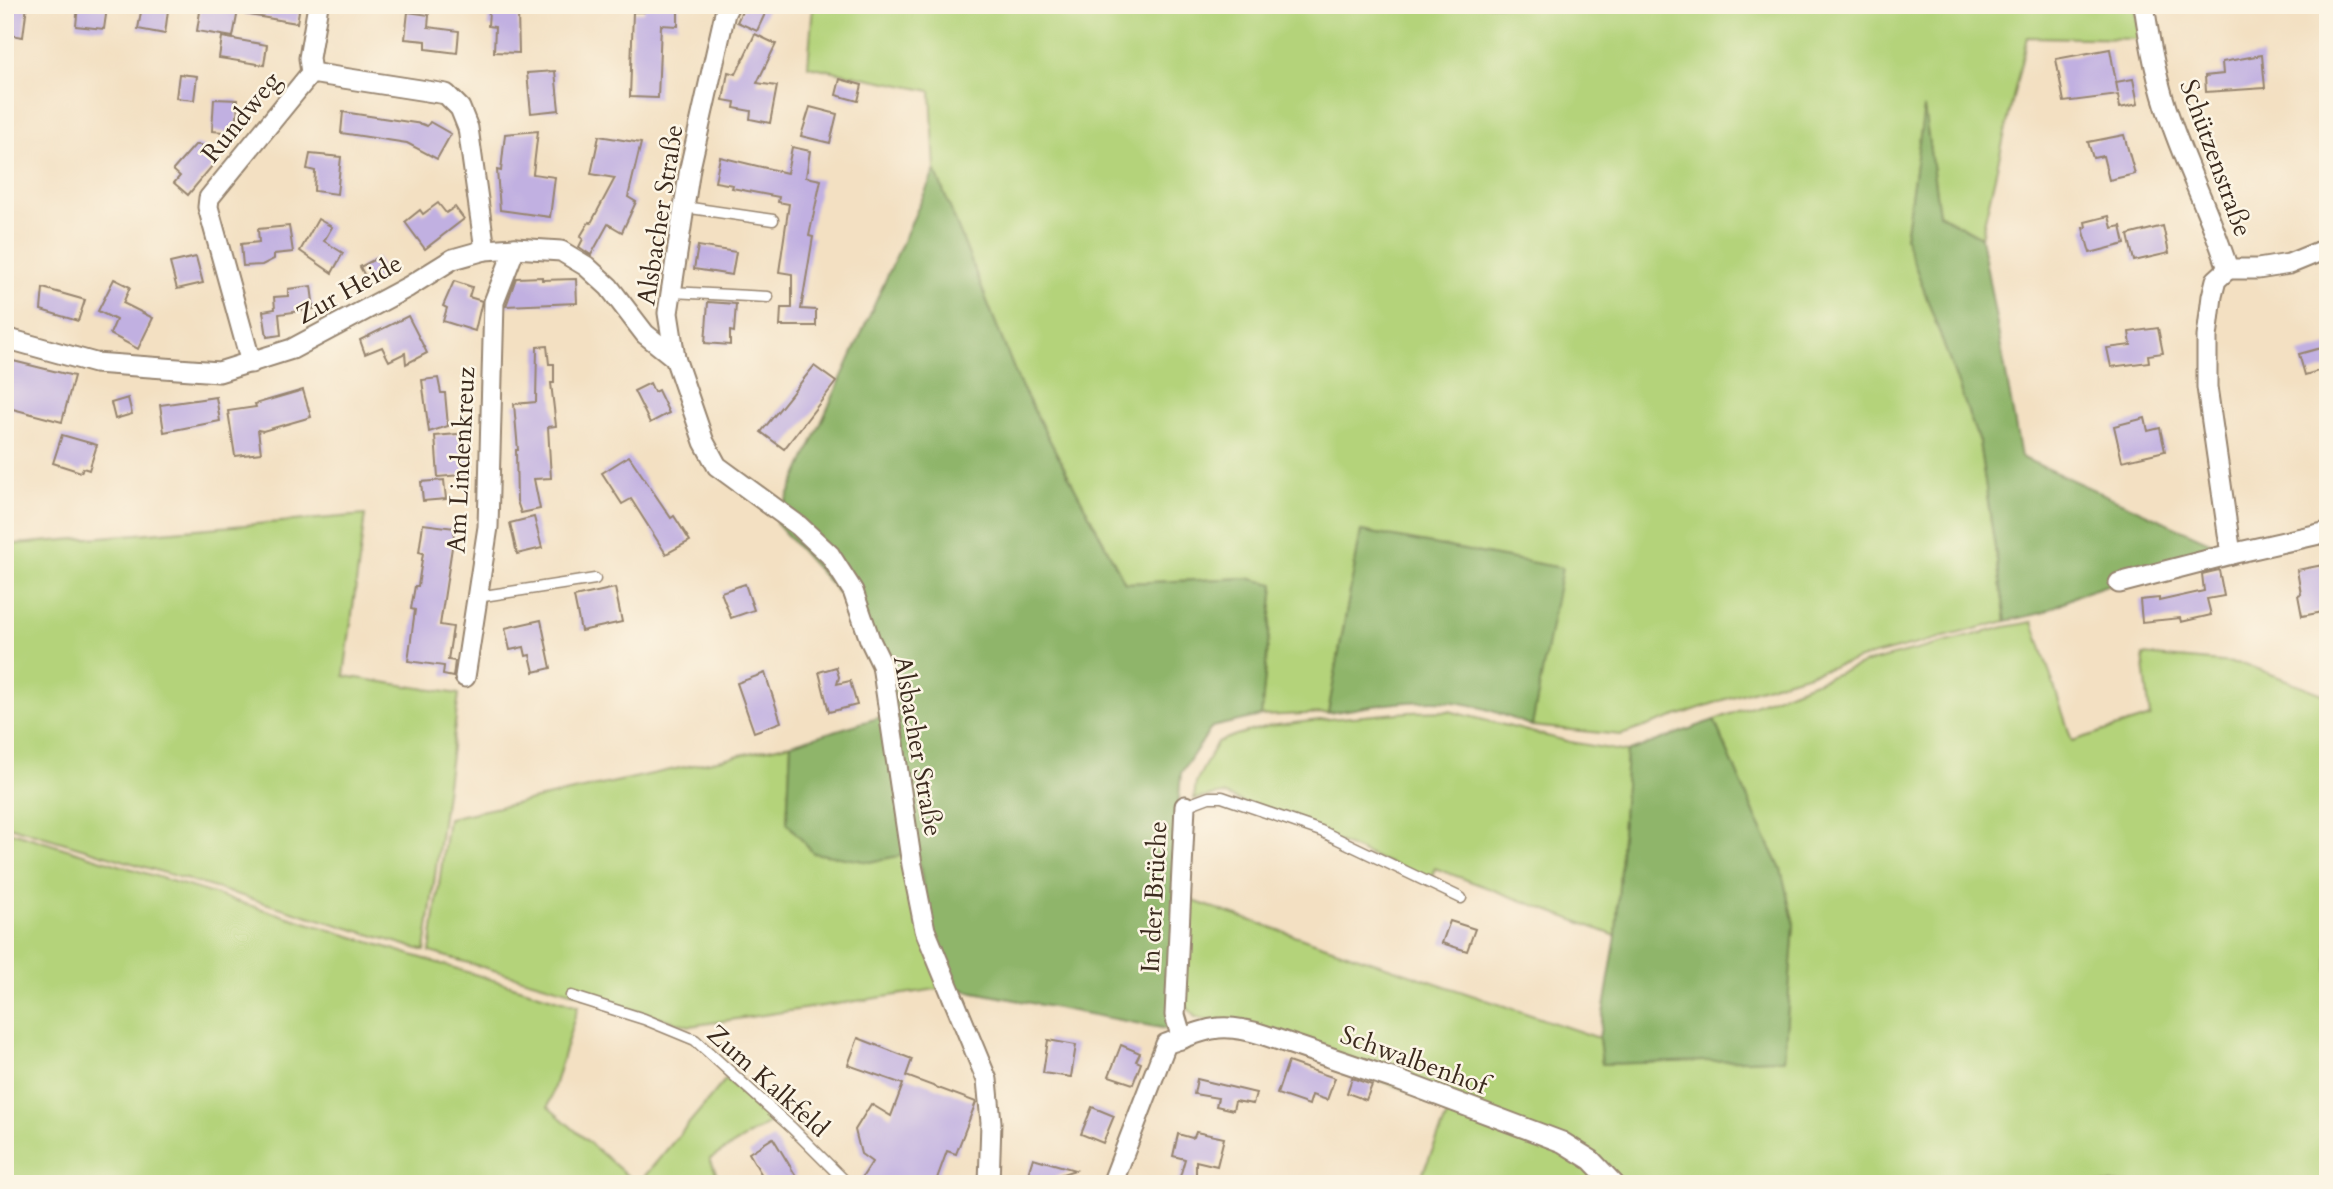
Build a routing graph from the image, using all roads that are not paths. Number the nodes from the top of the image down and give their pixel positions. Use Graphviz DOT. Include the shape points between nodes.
graph roads {
  1 [pos="318,5"];
  2 [pos="729,5"];
  3 [pos="2144,5"];
  4 [pos="311,73"];
  5 [pos="684,207"];
  6 [pos="773,220"];
  7 [pos="515,248"];
  8 [pos="2328,248"];
  9 [pos="485,250"];
  10 [pos="2228,269"];
  11 [pos="672,292"];
  12 [pos="768,297"];
  13 [pos="5,338"];
  14 [pos="675,358"];
  15 [pos="251,363"];
  16 [pos="2328,532"];
  17 [pos="2231,554"];
  18 [pos="594,579"];
  19 [pos="2119,583"];
  20 [pos="477,597"];
  21 [pos="465,677"];
  22 [pos="1185,806"];
  23 [pos="1461,898"];
  24 [pos="571,996"];
  25 [pos="1182,1039"];
  26 [pos="848,1184"];
  27 [pos="989,1184"];
  28 [pos="1112,1184"];
  29 [pos="1614,1184"];
  1 -- 4 [label="street" via="309,58"];
  2 -- 5 [label="street, Alsbacher Straße"];
  3 -- 10 [label="street, Schützenstraße" via="2152,60 2167,110"];
  4 -- 9 [label="street, Rundweg" via="446,94 460,108 468,128"];
  4 -- 15 [label="street, Rundweg" via="209,198"];
  5 -- 6 [label="lane"];
  5 -- 11 [label="street, Alsbacher Straße"];
  7 -- 9 [label="street, Zur Heide"];
  7 -- 14 [label="street, Zur Heide" via="561,251 586,266 645,334"];
  7 -- 20 [label="street, Am Lindenkreuz" via="494,302 490,501"];
  8 -- 10 [label="street, Schützenstraße" via="2289,264"];
  9 -- 15 [label="street, Zur Heide" via="453,259 292,349"];
  10 -- 17 [label="street" via="2216,280 2211,296 2207,387"];
  11 -- 12 [label="lane"];
  11 -- 14 [label="street, Alsbacher Straße" via="668,313"];
  13 -- 15 [label="street, Zur Heide" via="95,363 219,372"];
  14 -- 27 [label="street, Alsbacher Straße" via="717,466 799,526 830,555 853,591 882,665 925,930 987,1080"];
  16 -- 17 [label="street"];
  17 -- 19 [label="street"];
  18 -- 20 [label="lane"];
  20 -- 21 [label="street, Am Lindenkreuz"];
  22 -- 23 [label="lane, In der Brüche" via="1222,797 1321,831"];
  22 -- 25 [label="street, In der Brüche" via="1175,1014"];
  24 -- 26 [label="lane, Zum Kalkfeld" via="695,1040"];
  25 -- 28 [label="street" via="1166,1044"];
  25 -- 29 [label="street, Schwalbenhof" via="1213,1027 1242,1028 1276,1039 1562,1142 1591,1160"];
}
